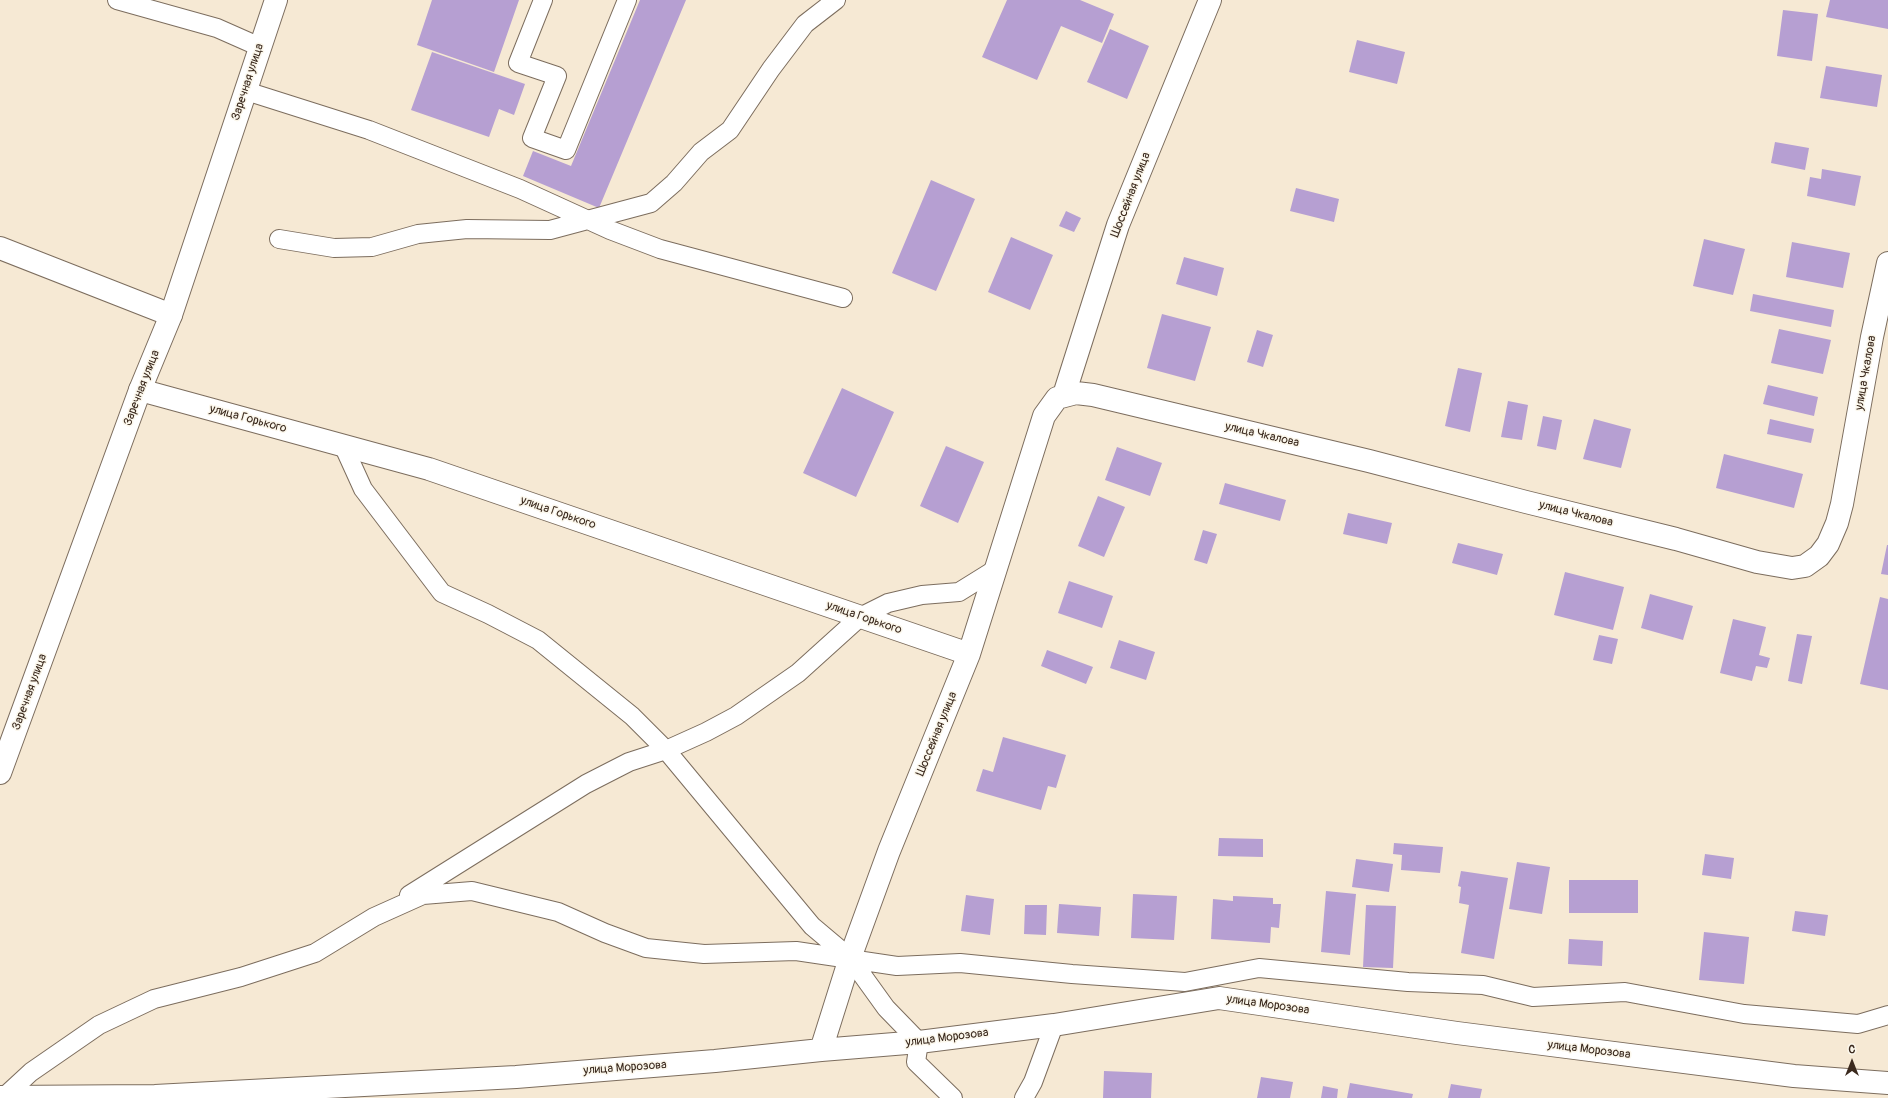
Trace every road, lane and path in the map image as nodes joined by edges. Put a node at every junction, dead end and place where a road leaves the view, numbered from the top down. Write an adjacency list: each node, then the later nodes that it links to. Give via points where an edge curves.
1 (117, 0): 7 (lane, via 217,28)
2 (276, 0): 7 (street, Заречная улица)
3 (543, 0): 4 (lane, via 518,63 557,76 532,138 566,150)
4 (627, 0)
5 (836, 0): 9 (lane, via 805,24 730,130 701,152 674,183 651,203)
6 (1210, 0): 16 (street, Шоссейная улица, via 1118,224)
7 (260, 47): 8 (street, Заречная улица)
8 (246, 91): 9 (lane, via 369,130 520,189); 14 (street, Заречная улица)
9 (587, 220): 10 (lane, via 550,230 467,230 418,234 372,247 334,248); 13 (lane, via 660,249)
10 (278, 239)
11 (0, 248): 14 (street)
12 (1888, 263): 16 (street, улица Чкалова, via 1837,523 1828,544 1819,556 1805,566 1792,568 1757,562 1369,461 1093,395)
13 (843, 298)
14 (171, 315): 15 (street, Заречная улица)
15 (140, 390): 17 (street, улица Горького); 22 (street, Заречная улица)
16 (1064, 395): 18 (street, Шоссейная улица, via 1057,398 1044,416)
17 (343, 446): 19 (street, улица Горького, via 430,469); 21 (lane, via 363,489 442,593 538,640 632,716)
18 (996, 569): 19 (lane, via 959,592 922,595 888,603); 20 (street, Шоссейная улица)
19 (860, 617): 20 (street, улица Горького); 21 (lane, via 798,673 770,693 736,716)
20 (969, 654): 24 (street, Шоссейная улица, via 888,851)
21 (666, 750): 23 (lane, via 629,762 586,784); 24 (lane, via 812,926)
22 (0, 773)
23 (374, 917): 24 (lane, via 423,895 472,891 558,912 605,934 646,948 704,954 796,951); 30 (lane, via 315,953 241,977 154,999 99,1025 31,1072)
24 (850, 958): 25 (lane, via 896,966 960,963 1185,982 1260,968 1408,982 1483,986 1533,997 1625,992 1744,1014 1858,1024); 27 (lane, via 886,1008); 28 (street, Шоссейная улица)
25 (1888, 1015)
26 (1054, 1025): 27 (street, улица Морозова); 29 (street, улица Морозова, via 1219,998 1457,1033 1787,1075); 32 (lane, via 1033,1082)
27 (919, 1042): 28 (street, улица Морозова); 31 (lane, via 916,1062)
28 (820, 1050): 30 (street, улица Морозова, via 508,1077 155,1096)
29 (1888, 1083)
30 (2, 1097)
31 (954, 1098)
32 (1024, 1098)

